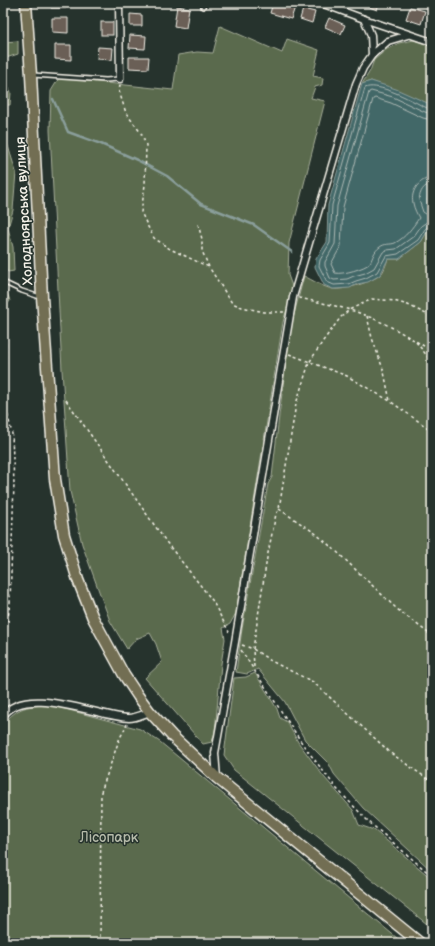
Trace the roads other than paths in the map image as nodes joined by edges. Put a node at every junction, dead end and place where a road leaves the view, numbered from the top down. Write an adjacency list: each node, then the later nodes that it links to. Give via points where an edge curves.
1 (26, 3): 8 (main road, Холодноярська вулиця)
2 (119, 3): 9 (street)
3 (321, 3): 4 (street)
4 (364, 20): 5 (street); 7 (street, via 371,34)
5 (408, 34): 6 (street); 7 (street, via 388,41)
6 (432, 42)
7 (372, 55): 14 (street, via 356,84 293,297 215,753)
8 (31, 75): 9 (lane); 11 (main road, Холодноярська вулиця)
9 (120, 79)
10 (5, 283): 11 (lane)
11 (42, 297): 12 (main road, Холодноярська вулиця, via 55,479 64,535 93,618 124,675)
12 (150, 712): 13 (street, via 130,718 31,701 18,704); 14 (main road, Холодноярська вулиця)
13 (4, 714)
14 (217, 778): 15 (main road, Холодноярська вулиця)
15 (420, 943)

